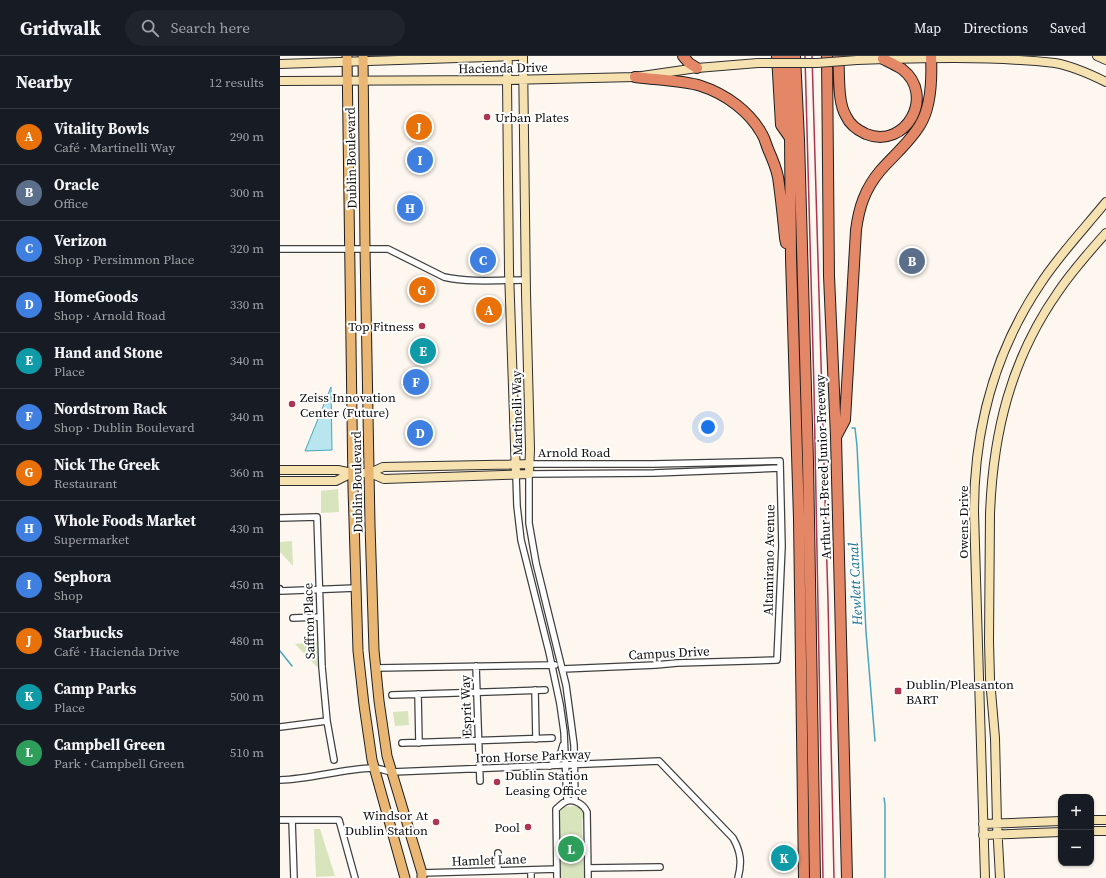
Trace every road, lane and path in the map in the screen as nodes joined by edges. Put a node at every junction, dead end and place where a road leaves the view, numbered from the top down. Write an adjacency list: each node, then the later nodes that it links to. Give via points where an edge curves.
1 (517, 56): 11 (street, Hacienda Drive)
2 (523, 56): 20 (street, Martinelli Way)
3 (683, 56): 17 (highway)
4 (777, 56): 25 (highway, via 781,125)
5 (787, 56): 25 (highway, Arthur H. Breed Junior Freeway)
6 (795, 56): 107 (highway, via 808,461)
7 (827, 56): 34 (highway, Arthur H. Breed Junior Freeway, via 829,276)
8 (838, 56): 14 (highway, via 840,95 845,116 859,131 878,136 902,129 910,121 917,102 913,83 908,75)
9 (931, 56): 14 (street, Hacienda Drive); 24 (street, Hacienda Drive, via 1037,60 1076,69); 34 (highway, via 931,89 921,124 870,185 858,215 845,420)
10 (1097, 56): 15 (street)
11 (508, 57): 13 (street, Hacienda Drive); 19 (street, Martinelli Way)
12 (347, 59): 13 (street, Hacienda Drive); 16 (street, Hacienda Drive); 22 (main road, Dublin Boulevard)
13 (363, 59): 23 (main road, Dublin Boulevard)
14 (883, 59): 17 (street, Hacienda Drive, bridge, via 758,63)
15 (1106, 60)
16 (280, 64)
17 (697, 68): 18 (street, Hacienda Drive)
18 (635, 77): 20 (street, Hacienda Drive); 31 (highway, via 685,83 708,89 743,110 762,135 774,163 778,176 785,238)
19 (507, 80): 20 (street, Hacienda Drive); 23 (street, Hacienda Drive); 32 (street, Martinelli Way)
20 (523, 80): 33 (street, Martinelli Way)
21 (280, 81): 22 (street, Hacienda Drive)
22 (347, 82): 23 (street, Hacienda Drive); 30 (main road, Dublin Boulevard)
23 (363, 82): 28 (main road, Dublin Boulevard)
24 (1106, 82)
25 (790, 138): 31 (highway, Arthur H. Breed Junior Freeway)
26 (1106, 202): 86 (street, Owens Drive, via 1045,277 1018,321 993,380 979,436 974,512)
27 (1106, 232): 85 (street, Owens Drive, via 1061,287 1034,331 1010,388 999,431 991,494 989,641)
28 (365, 248): 30 (street); 32 (street, via 388,249 444,277 470,281); 41 (main road, Dublin Boulevard)
29 (280, 249): 30 (street)
30 (349, 249): 40 (main road, Dublin Boulevard)
31 (791, 258): 106 (highway, Arthur H. Breed Junior Freeway, via 799,519)
32 (509, 280): 33 (street); 36 (street, Martinelli Way)
33 (526, 280): 37 (street, Martinelli Way)
34 (836, 437): 108 (highway, Arthur H. Breed Junior Freeway)
35 (780, 461): 37 (street, Arnold Road); 38 (street, Altamirano Avenue)
36 (516, 463): 37 (street, Arnold Road); 41 (street, Arnold Road, via 383,467); 43 (street, Martinelli Way)
37 (529, 464): 42 (street, Martinelli Way)
38 (780, 468): 42 (street, Arnold Road); 51 (street, Altamirano Avenue, via 782,546)
39 (280, 470): 40 (street, Arnold Road, via 338,470)
40 (352, 473): 41 (street, Arnold Road); 44 (street, Arnold Road, via 336,481); 46 (main road, Dublin Boulevard)
41 (370, 473): 43 (street, Arnold Road, via 384,479); 55 (main road, Dublin Boulevard)
42 (529, 474): 43 (street, Arnold Road); 54 (street, Martinelli Way, via 529,523)
43 (516, 475): 52 (street, Martinelli Way, via 520,540)
44 (280, 481)
45 (280, 518): 47 (street, Saffron Place, via 317,517)
46 (356, 588): 47 (street); 73 (main road, Dublin Boulevard, via 358,651)
47 (319, 589): 48 (street); 49 (street, Saffron Place)
48 (280, 590)
49 (320, 617): 50 (street); 62 (street, Saffron Place)
50 (294, 618)
51 (778, 660): 54 (street, Campus Drive)
52 (552, 665): 53 (street, Campus Drive); 54 (street, Campus Drive); 61 (street, Martinelli Way)
53 (476, 666): 55 (street, Campus Drive); 58 (street, Esprit Way)
54 (561, 667): 70 (street, Martinelli Way, via 571,722)
55 (376, 668): 75 (main road, Dublin Boulevard, via 387,756)
56 (535, 690): 57 (street); 58 (street); 65 (street)
57 (545, 690)
58 (477, 692): 59 (street); 66 (street, Esprit Way)
59 (418, 694): 60 (street); 68 (street)
60 (392, 695)
61 (561, 716): 71 (street, Martinelli Way, via 563,745 559,759); 72 (street, Martinelli Way)
62 (327, 721): 63 (street); 69 (street, Saffron Place)
63 (280, 727)
64 (552, 738): 65 (street)
65 (536, 739): 66 (street)
66 (478, 741): 68 (street); 74 (street, Esprit Way)
67 (402, 743): 68 (street)
68 (419, 743)
69 (334, 760)
70 (574, 765): 72 (street, Iron Horse Parkway); 79 (street, Martinelli Way); 105 (street, Iron Horse Parkway, via 660,762 738,845 741,859)
71 (550, 766): 72 (street, Iron Horse Parkway); 74 (street, Iron Horse Parkway)
72 (566, 766): 78 (street, Martinelli Way)
73 (375, 768): 75 (street, Iron Horse Parkway); 76 (street, Iron Horse Parkway); 101 (main road, Dublin Boulevard)
74 (479, 768): 75 (street, Iron Horse Parkway); 77 (street, Esprit Way)
75 (392, 772): 98 (main road, Dublin Boulevard)
76 (280, 780)
77 (480, 781)
78 (567, 801): 79 (street); 95 (street, via 555,813)
79 (575, 801): 94 (street, via 587,812)
80 (280, 820): 81 (street)
81 (292, 820): 99 (street); 100 (street, via 339,820)
82 (1094, 820): 83 (street)
83 (1106, 820)
84 (1058, 821): 85 (street)
85 (997, 823): 86 (street); 90 (street, Owens Drive)
86 (983, 824): 91 (street, Owens Drive)
87 (1094, 831): 88 (street)
88 (1106, 831)
89 (1058, 832): 90 (street)
90 (998, 834): 91 (street); 110 (street, Owens Drive)
91 (983, 835): 109 (street, Owens Drive)
92 (498, 853): 97 (street)
93 (660, 867): 94 (street)
94 (588, 868): 104 (street)
95 (557, 869): 96 (street, Hamlet Lane); 103 (street)
96 (531, 870): 97 (street, Hamlet Lane); 102 (street)
97 (498, 871): 98 (street, Hamlet Lane)
98 (422, 876)
99 (294, 878)
100 (355, 878)
101 (404, 878)
102 (531, 878)
103 (557, 878)
104 (588, 878)
105 (738, 878)
106 (804, 878)
107 (815, 878)
108 (847, 878)
109 (985, 878)
110 (1000, 878)

